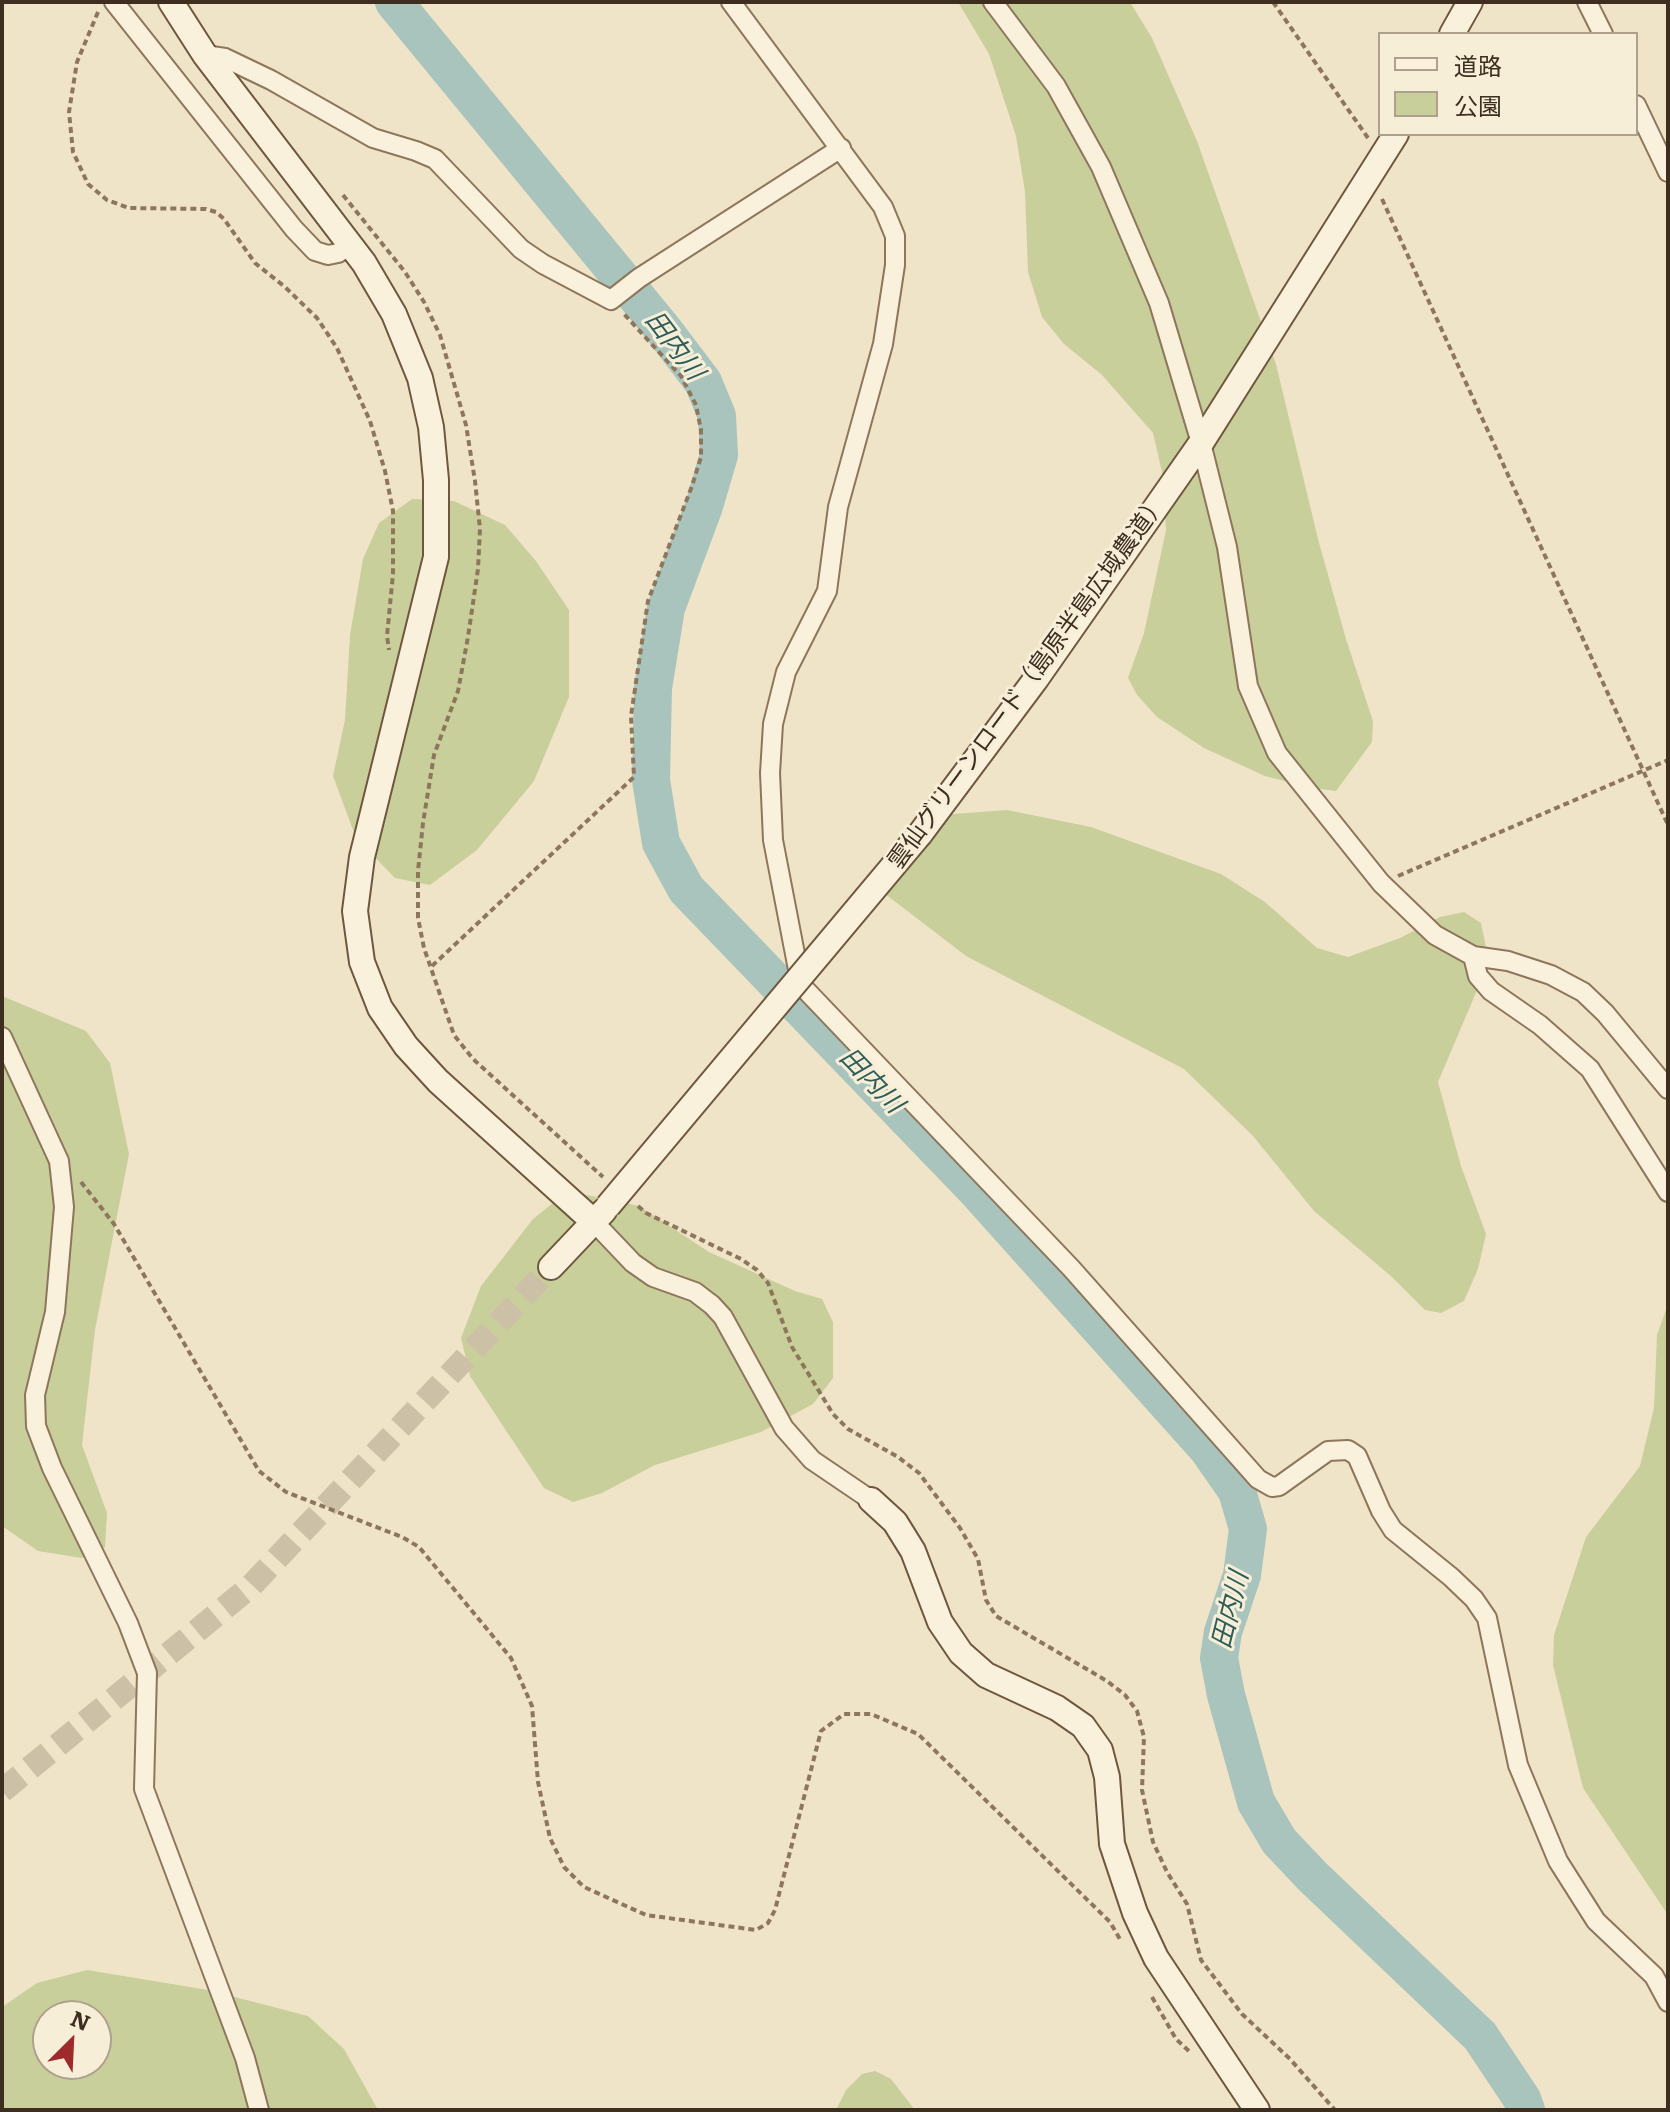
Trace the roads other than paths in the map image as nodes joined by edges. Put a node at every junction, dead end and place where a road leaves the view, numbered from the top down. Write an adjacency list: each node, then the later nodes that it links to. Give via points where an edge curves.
1 (114, 2): 14 (street, via 315,251 328,255)
2 (171, 2): 9 (street)
3 (731, 2): 12 (street)
4 (993, 2): 15 (street, via 1056,86 1101,167 1159,303)
5 (1470, 2): 7 (street)
6 (1587, 2): 8 (street)
7 (1453, 32)
8 (1602, 32)
9 (205, 55): 12 (street, via 225,58 271,80 373,138 435,159 521,249 613,299); 14 (street)
10 (1638, 109): 13 (street)
11 (1395, 136): 15 (street, 雲仙グリーンロード（島原半島広域農道）)
12 (841, 148): 23 (street, via 883,207 895,236 895,265 883,344 838,507 827,591 786,672 773,724 773,840 801,985 1071,1268 1258,1479 1279,1486 1328,1451 1348,1450 1357,1456 1393,1530 1451,1577 1487,1618 1518,1765 1558,1861 1596,1921 1654,1976)
13 (1668, 172)
14 (350, 245): 20 (street, via 394,314 420,378 436,480 436,557 362,857 355,911 362,962 380,1008 438,1081)
15 (1201, 443): 16 (street, via 1227,547 1248,686 1277,753 1381,883 1435,935); 20 (street, 雲仙グリーンロード（島原半島広域農道）, bridge, via 920,834)
16 (1473, 956): 18 (street, via 1551,975 1583,992); 19 (street, via 1478,976 1491,991 1590,1069)
17 (2, 1037): 24 (street, via 59,1161 64,1207 55,1312 35,1395 36,1426 147,1673 144,1789 245,2058)
18 (1668, 1089)
19 (1668, 1192)
20 (604, 1203): 21 (street, 雲仙グリーンロード（島原半島広域農道）); 22 (street, via 633,1263 712,1305 784,1428 812,1460)
21 (551, 1267)
22 (871, 1500): 25 (street, via 895,1522 913,1551 940,1622 961,1653 986,1675 1083,1726 1100,1750 1112,1844 1135,1913 1156,1958)
23 (1668, 2002)
24 (259, 2110)
25 (1257, 2110)

